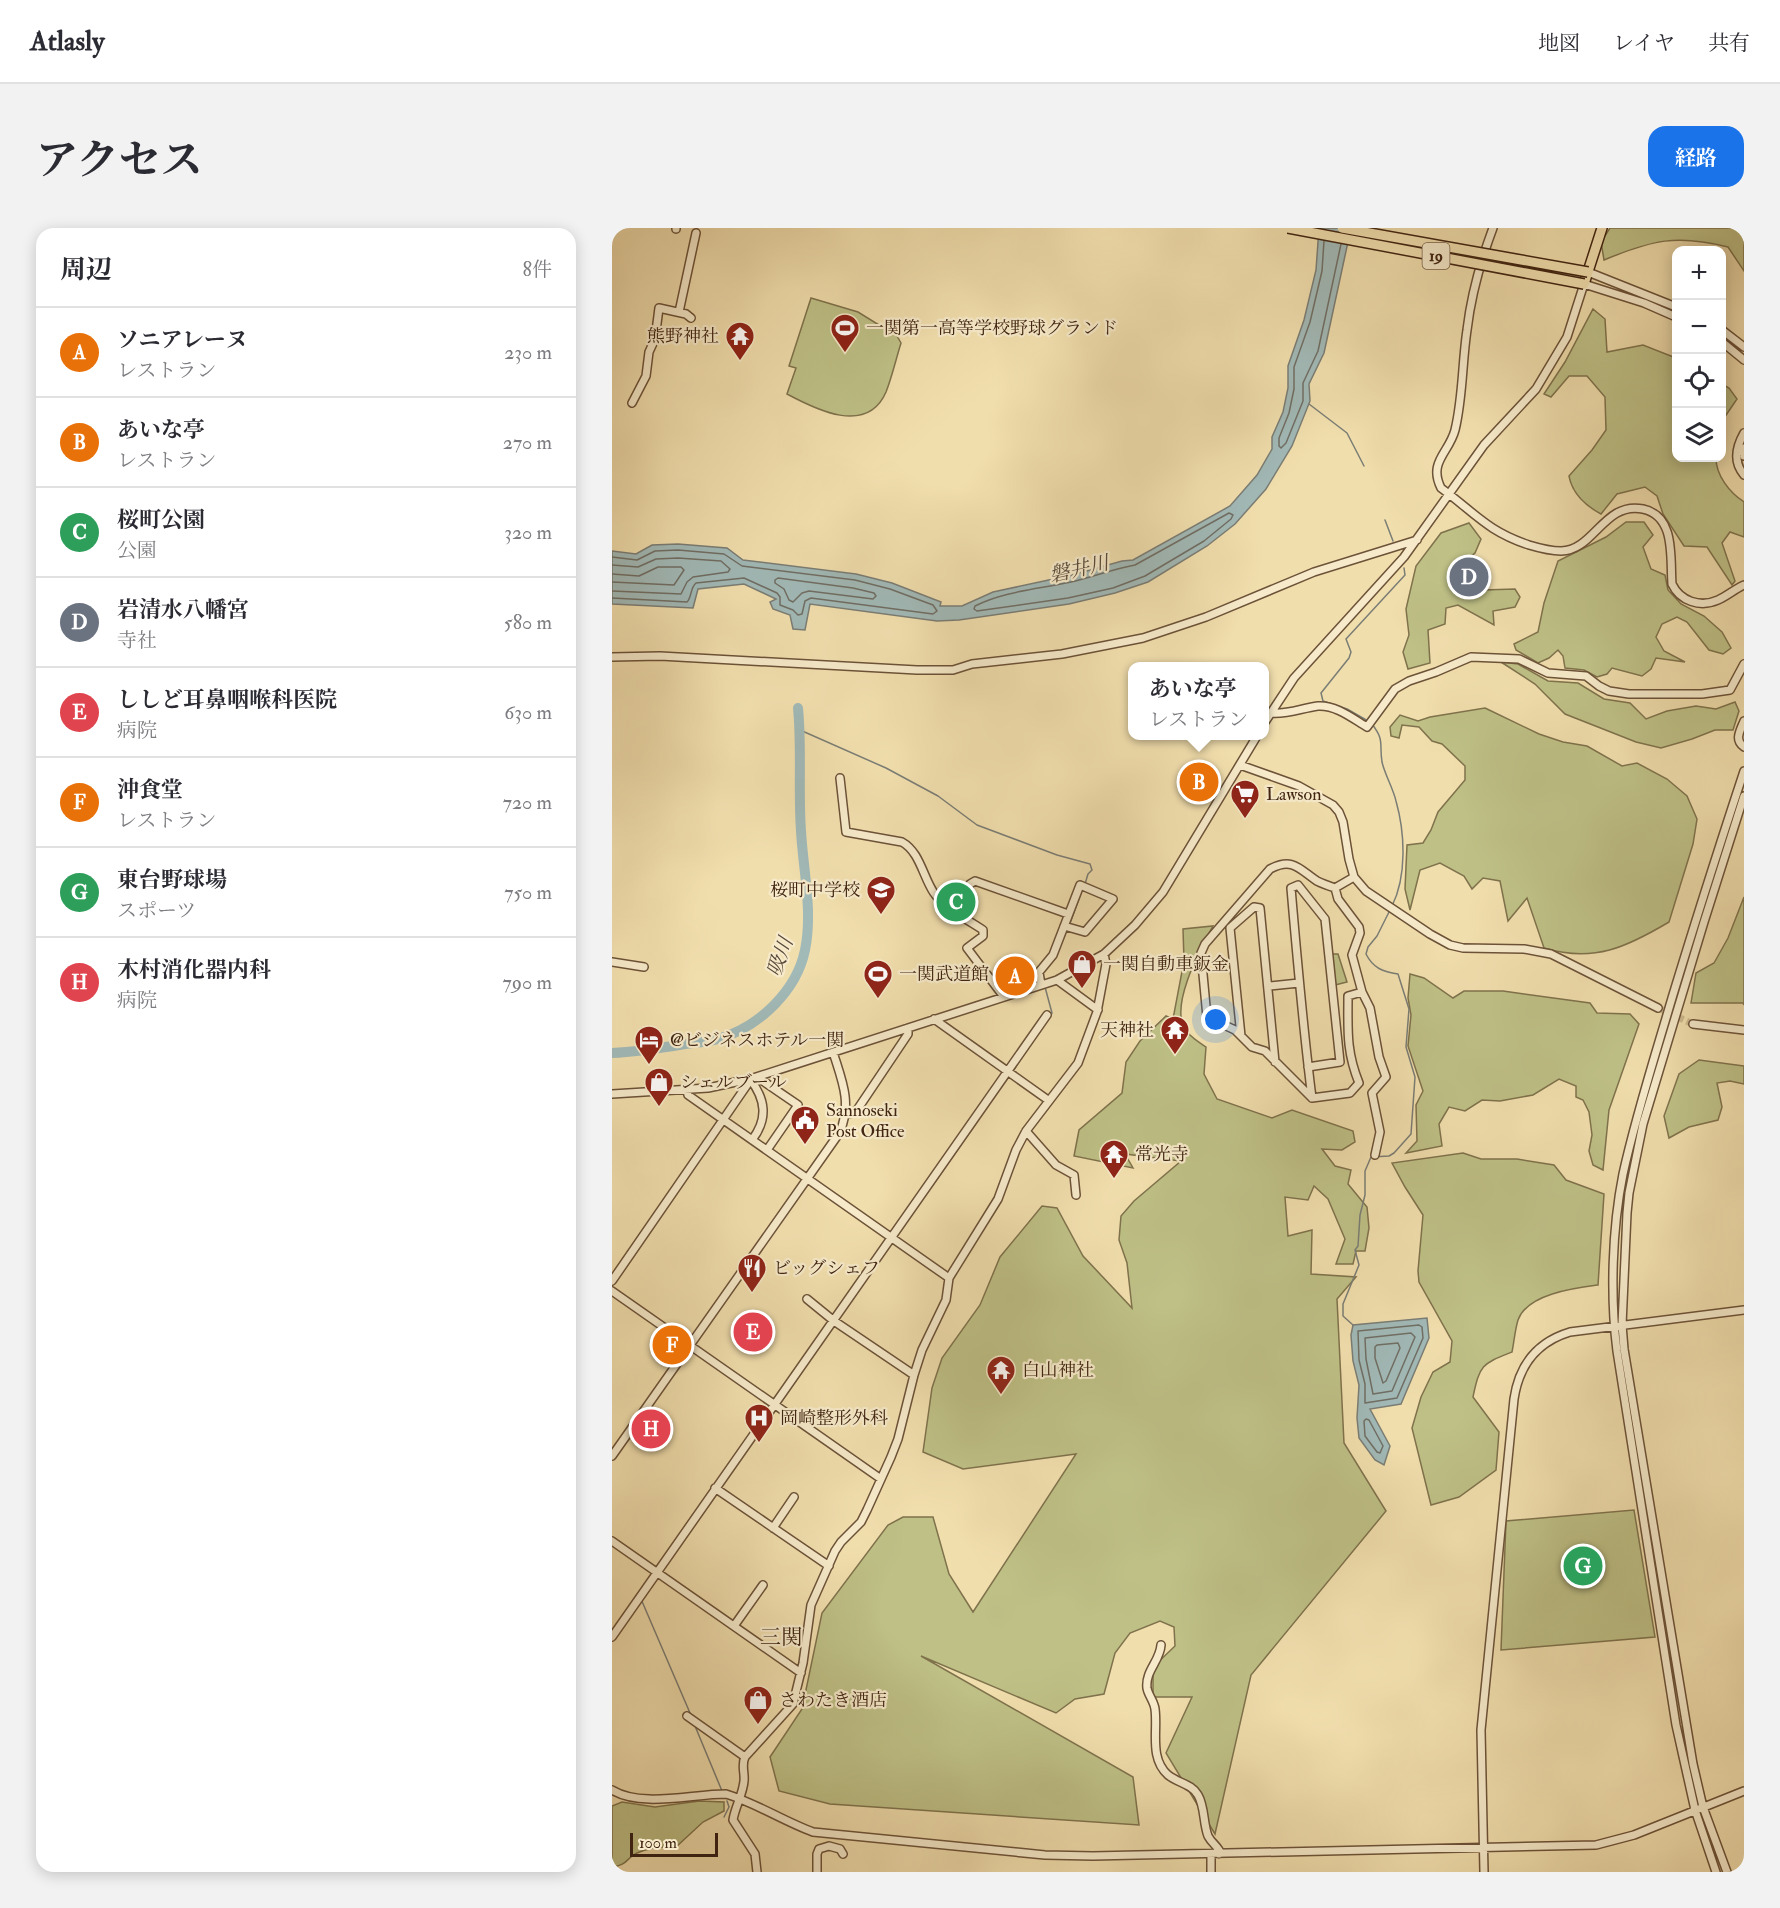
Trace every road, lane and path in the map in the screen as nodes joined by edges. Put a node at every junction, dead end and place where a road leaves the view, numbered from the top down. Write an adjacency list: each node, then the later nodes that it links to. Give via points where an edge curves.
1 (1288, 228): 7 (main road, 19, bridge)
2 (1342, 228): 6 (main road, 19, bridge)
3 (1493, 228): 21 (street, via 1470,308 1458,418 1453,438 1436,470 1441,488)
4 (1602, 228): 6 (main road)
5 (696, 233): 9 (street)
6 (1588, 272): 7 (main road); 8 (street)
7 (1584, 284): 10 (street); 21 (street, via 1567,337 1548,371 1484,445)
8 (1672, 305)
9 (679, 312): 11 (street); 16 (street, via 659,308 646,376)
10 (1672, 315)
11 (691, 318)
12 (1726, 333): 14 (street)
13 (1726, 345): 15 (street)
14 (1744, 346)
15 (1744, 360)
16 (632, 403)
17 (1744, 434): 20 (street, via 1736,454)
18 (1744, 448): 19 (street)
19 (1744, 456)
20 (1744, 475)
21 (1449, 494): 22 (street); 23 (street, via 1489,528 1512,539 1562,551 1585,540 1617,512 1646,510 1666,526 1672,584 1683,598 1707,603)
22 (1417, 540): 24 (street, via 1314,572 1206,617 1143,638 953,670); 26 (street, via 1294,678)
23 (1744, 585)
24 (612, 657)
25 (1744, 664): 26 (street, via 1730,690 1724,692 1629,694 1610,691 1586,676 1548,673 1519,659 1471,657 1395,689 1366,727 1319,706 1279,714)
26 (1270, 712)
27 (1744, 721): 29 (street, via 1737,738)
28 (1254, 740): 30 (street)
29 (1744, 747)
30 (1240, 765): 34 (street, via 1299,786 1333,805 1344,822); 39 (street, via 1163,892)
31 (1744, 771): 80 (street, via 1663,1029 1623,1175 1617,1215)
32 (840, 778): 36 (street, via 846,832 902,842 910,847 934,892)
33 (1744, 796): 80 (street, via 1644,1124 1629,1193)
34 (1354, 877): 35 (street); 48 (street, via 1366,891 1450,945 1551,954)
35 (1335, 888): 46 (street, via 1338,899 1359,927 1352,955); 55 (street, via 1292,865 1270,869 1202,949 1207,1017)
36 (959, 914): 37 (street, via 970,884 975,881); 47 (street, via 983,930 983,936 967,948)
37 (1068, 914): 38 (street); 38 (street, via 1080,885 1113,898 1085,932)
38 (1064, 926): 44 (street, via 1053,955 1040,972)
39 (1104, 954): 42 (street); 49 (street, via 1106,964)
40 (612, 962): 41 (street)
41 (644, 967)
42 (1057, 980): 44 (street); 49 (street)
43 (1299, 983): 45 (street); 58 (street); 58 (street, via 1291,888 1298,885 1325,919 1340,1062)
44 (1041, 985): 47 (street)
45 (1269, 986): 55 (street, via 1260,908 1254,907 1230,928); 57 (street)
46 (1362, 992): 63 (street, via 1348,996 1347,1046 1359,1083 1350,1093); 70 (street, via 1370,1008 1386,1077 1372,1093 1380,1132)
47 (1004, 997): 51 (street)
48 (1658, 1008)
49 (1098, 1010): 64 (street, via 1078,1063)
50 (1047, 1015): 59 (street)
51 (934, 1019): 53 (street); 59 (street)
52 (1693, 1024): 54 (street)
53 (908, 1028): 56 (street); 65 (street, via 908,1034 856,1110)
54 (1744, 1030)
55 (1240, 1036): 57 (street, via 1251,1047 1265,1051)
56 (833, 1052): 60 (street); 65 (street, via 846,1097)
57 (1275, 1063): 63 (street)
58 (1308, 1067): 63 (street)
59 (1008, 1071): 64 (street); 73 (street)
60 (754, 1078): 61 (street); 66 (street); 68 (street, via 764,1106 763,1120); 69 (street, via 798,1105)
61 (687, 1090): 62 (street); 66 (street, via 688,1095)
62 (613, 1096)
63 (1312, 1098)
64 (1048, 1100): 67 (street)
65 (846, 1114): 71 (street, via 840,1132)
66 (723, 1120): 68 (street); 75 (street)
67 (1026, 1131): 72 (street, via 1056,1165 1074,1175); 74 (street, via 998,1199)
68 (752, 1140): 69 (street)
69 (767, 1150): 71 (street)
70 (1375, 1155)
71 (807, 1179): 73 (street); 81 (street)
72 (1076, 1195)
73 (891, 1237): 74 (street); 79 (street)
74 (949, 1278): 82 (street, via 946,1300)
75 (612, 1281)
76 (612, 1291): 81 (street)
77 (807, 1299): 79 (street)
78 (1744, 1310): 80 (street)
79 (833, 1319): 82 (street); 83 (street)
80 (1618, 1326): 102 (street, via 1685,1724); 103 (street, via 1676,1725); 104 (street, via 1570,1332 1550,1340 1526,1362 1516,1383 1481,1730)
81 (690, 1346): 83 (street); 84 (street)
82 (914, 1375): 85 (street, via 898,1439)
83 (774, 1405): 85 (street); 86 (street)
84 (612, 1456)
85 (881, 1479): 90 (street, via 861,1522 841,1542)
86 (716, 1488): 88 (street); 91 (street)
87 (794, 1497): 88 (street)
88 (773, 1528): 90 (street)
89 (612, 1541): 91 (street)
90 (829, 1566): 96 (street, via 811,1605)
91 (657, 1572): 93 (street); 94 (street)
92 (763, 1585): 93 (street)
93 (734, 1626): 96 (street)
94 (612, 1637)
95 (1161, 1645): 106 (street, via 1161,1652 1148,1672 1147,1689 1155,1706 1155,1745 1169,1776 1194,1789 1200,1798 1209,1839 1219,1850)
96 (801, 1673): 98 (street, via 793,1704)
97 (687, 1716): 98 (street)
98 (745, 1757): 101 (street, via 744,1785)
99 (1744, 1791): 102 (street)
100 (614, 1794): 101 (street, via 643,1799 709,1794)
101 (738, 1798): 106 (street, via 813,1832 1045,1855); 107 (street, via 733,1820 755,1854)
102 (1703, 1807): 103 (street); 112 (street)
103 (1695, 1810): 104 (street, via 1634,1835 1596,1845); 111 (street)
104 (1483, 1847): 106 (street); 110 (street)
105 (843, 1854): 108 (street, via 829,1846 819,1849)
106 (1215, 1854): 109 (street)
107 (757, 1872)
108 (817, 1872)
109 (1211, 1872)
110 (1484, 1872)
111 (1716, 1872)
112 (1727, 1872)

